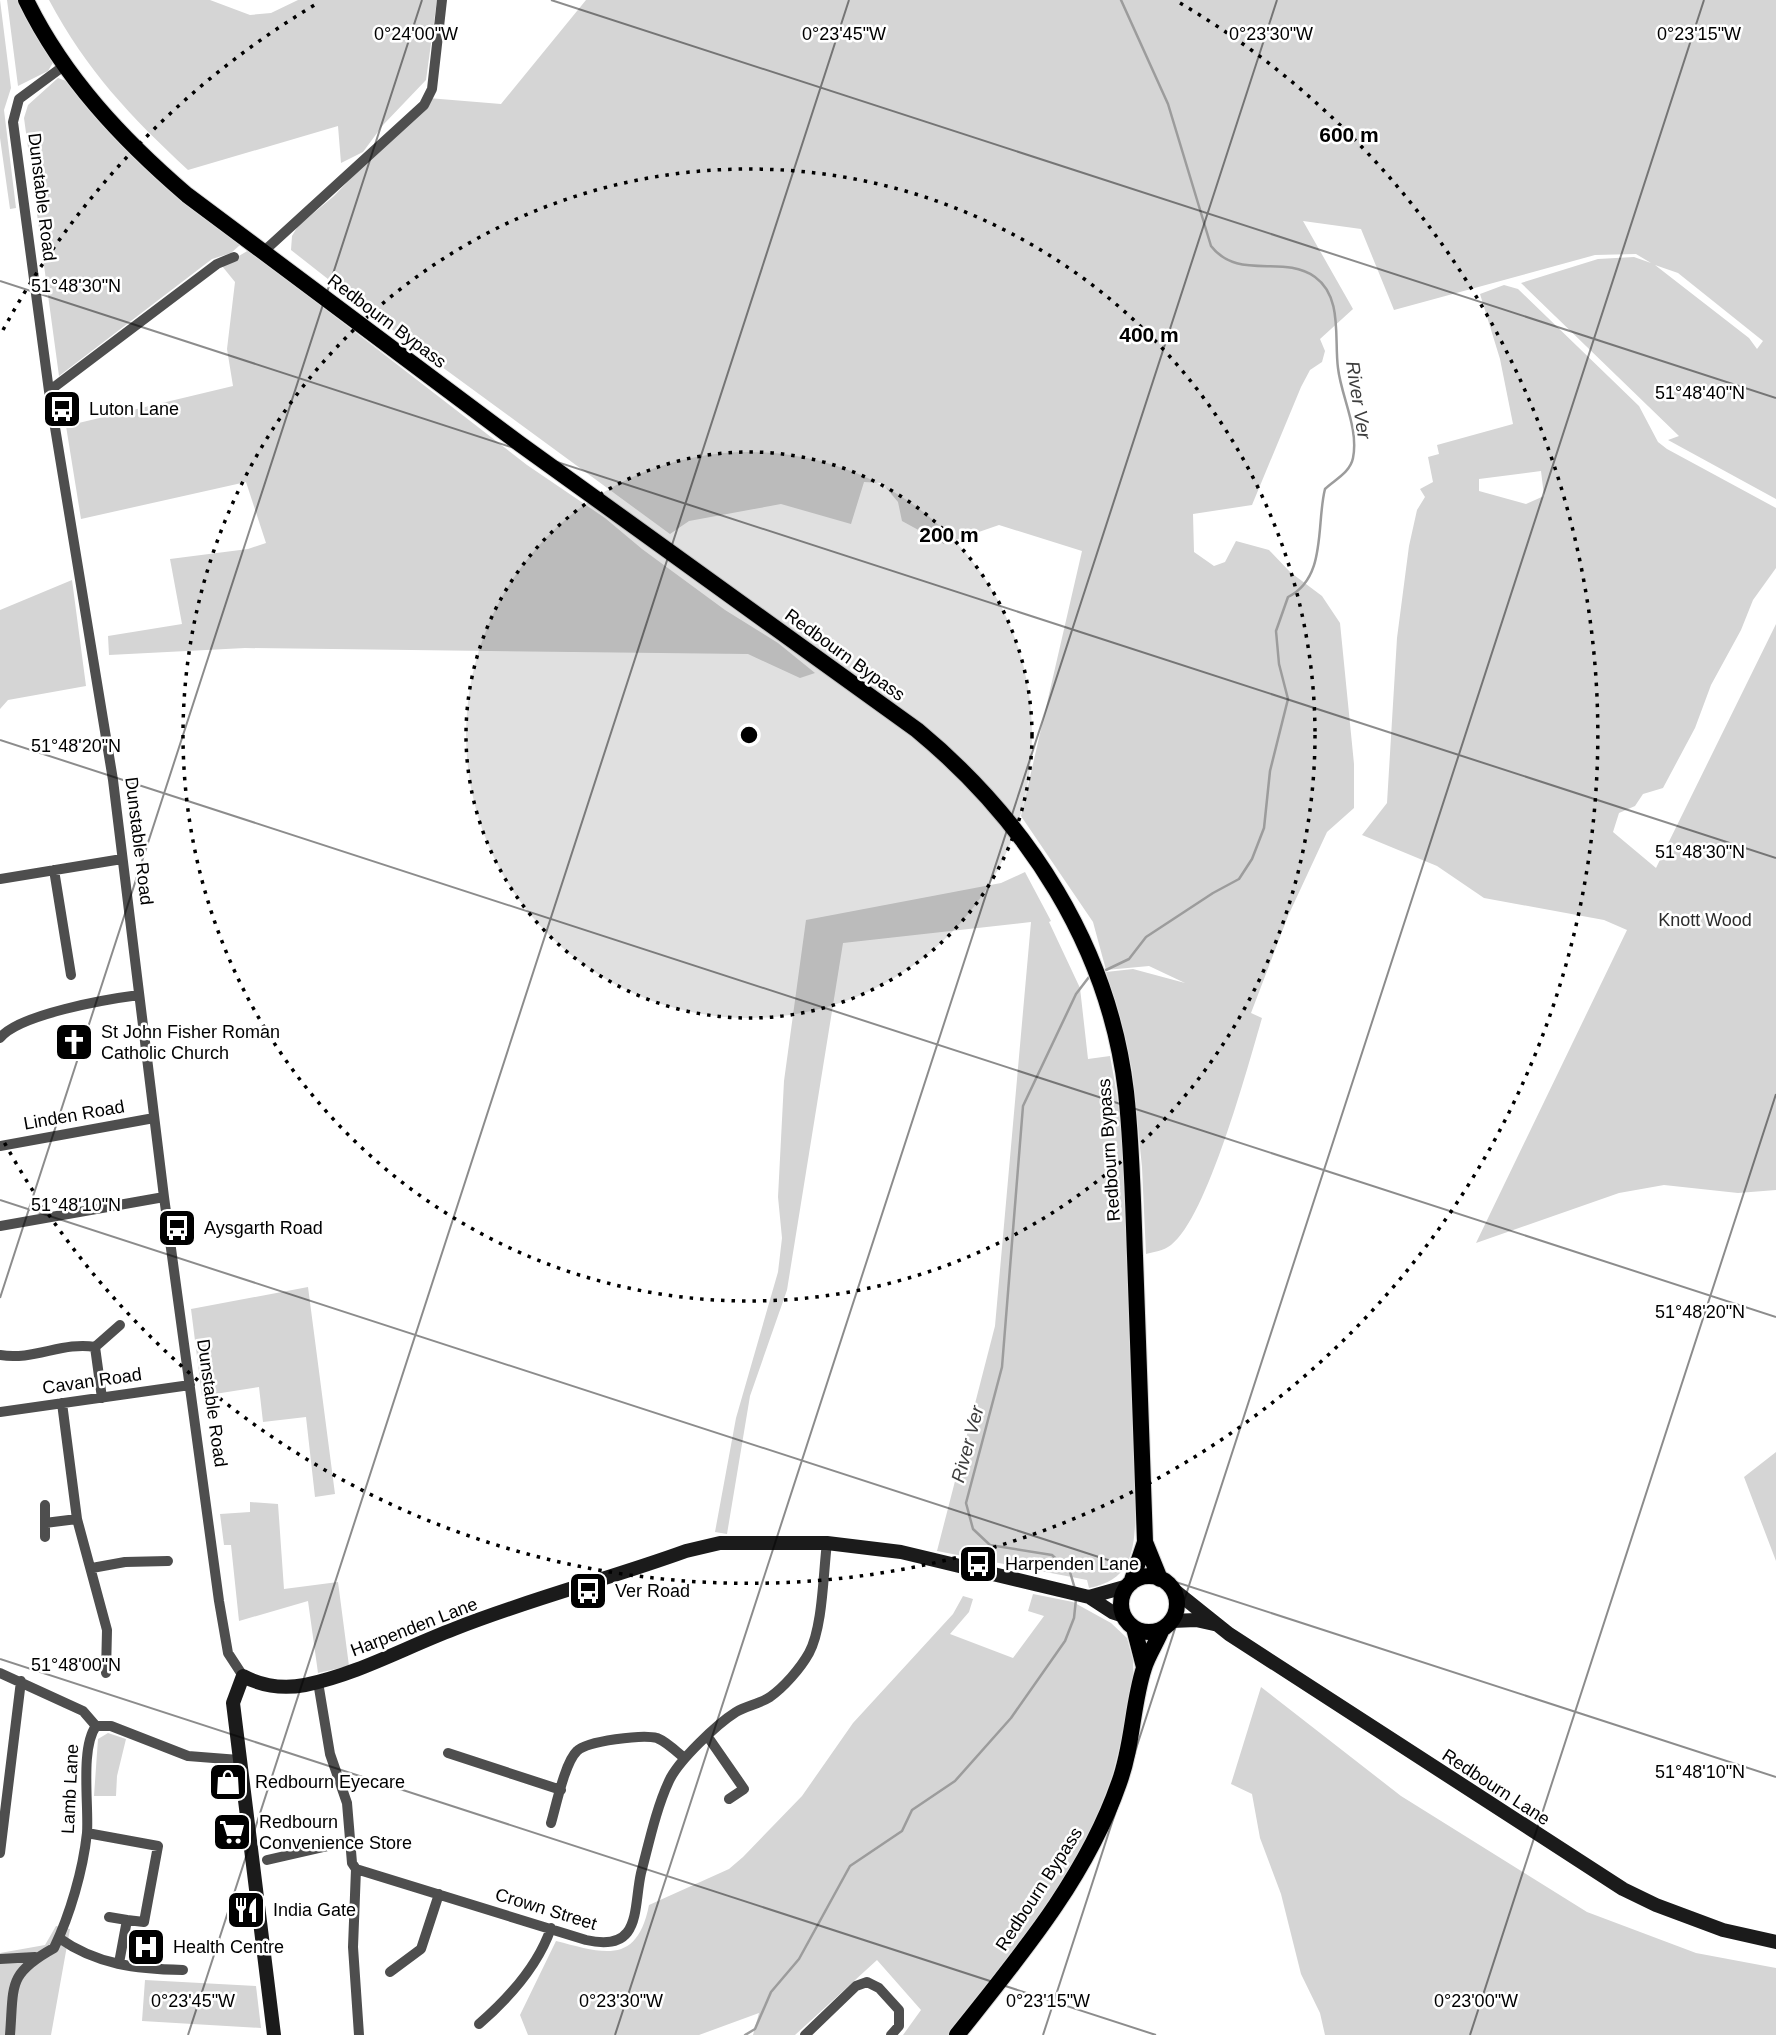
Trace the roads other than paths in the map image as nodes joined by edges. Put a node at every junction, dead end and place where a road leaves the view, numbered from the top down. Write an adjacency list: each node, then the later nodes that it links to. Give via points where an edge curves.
1 (26, 0): 3 (main road)
2 (442, 0): 4 (street, via 432,89 424,105)
3 (65, 65): 4 (main road, Redbourn Bypass, via 136,151); 6 (street, Dunstable Road, via 19,99 13,122)
4 (262, 253): 28 (main road, Redbourn Bypass, via 917,730 977,784 1040,863 1066,906 1102,988 1126,1092)
5 (234, 257): 6 (street, via 218,264)
6 (48, 391): 7 (street, Dunstable Road)
7 (122, 859): 8 (street); 11 (street, Dunstable Road)
8 (54, 870): 9 (street); 10 (street)
9 (0, 878)
10 (71, 975)
11 (139, 995): 12 (street, via 89,1003 17,1025); 13 (street, Dunstable Road)
12 (0, 1038)
13 (154, 1118): 14 (street, Linden Road); 15 (street, Dunstable Road)
14 (0, 1146)
15 (164, 1197): 16 (street); 20 (street, Dunstable Road)
16 (0, 1226)
17 (120, 1325): 18 (street)
18 (96, 1347): 19 (street, via 24,1358); 21 (street)
19 (0, 1355)
20 (190, 1385): 21 (street, Cavan Road); 42 (street, Dunstable Road, via 228,1653)
21 (102, 1398): 22 (street, Cavan Road)
22 (62, 1403): 23 (street, Cavan Road); 25 (street)
23 (0, 1412)
24 (45, 1505): 26 (street)
25 (77, 1519): 26 (street); 31 (street)
26 (45, 1523): 27 (street)
27 (45, 1537)
28 (1145, 1542): 32 (main road, Redbourn Bypass); 33 (main road, Redbourn Bypass)
29 (827, 1543): 35 (street, Harpenden Lane, via 901,1552); 44 (street, Harpenden Lane, via 720,1543 686,1551 454,1629 383,1661); 46 (street, via 810,1651 770,1697 735,1712)
30 (168, 1561): 31 (street)
31 (92, 1568): 41 (street, via 107,1630)
32 (1160, 1578): 33 (main road, via 1148,1576); 34 (main road)
33 (1130, 1585): 35 (street, Harpenden Lane); 36 (main road, via 1121,1603)
34 (1174, 1590): 37 (main road, via 1178,1605); 38 (street, Redbourn Lane)
35 (1084, 1595): 36 (street, Harpenden Lane)
36 (1129, 1622): 37 (main road, via 1148,1632); 39 (main road, Redbourn Bypass)
37 (1167, 1625): 38 (street, Redbourn Lane, via 1196,1620); 39 (main road, Redbourn Bypass)
38 (1215, 1625): 63 (street, Redbourn Lane, via 1623,1889 1723,1930)
39 (1144, 1667): 76 (main road, Redbourn Bypass, via 1129,1751 1095,1840 1047,1919)
40 (0, 1672): 43 (street)
41 (106, 1673)
42 (243, 1675): 44 (street, Harpenden Lane, via 282,1687); 49 (street, via 233,1703)
43 (21, 1681): 45 (street, via 83,1711); 55 (street)
44 (318, 1682): 54 (street, via 330,1754 345,1792)
45 (96, 1726): 49 (street, Lamb Lane, via 111,1726 188,1756); 53 (street, Lamb Lane, via 89,1748)
46 (708, 1737): 48 (street); 51 (street, via 744,1790)
47 (449, 1753): 50 (street)
48 (684, 1758): 50 (street, via 652,1737 594,1742 574,1754); 61 (street, Crown Street, via 666,1788 640,1875 636,1915 627,1932 599,1943)
49 (239, 1760): 56 (street)
50 (561, 1790): 52 (street)
51 (729, 1800)
52 (551, 1823)
53 (86, 1833): 60 (street, via 158,1846 145,1922); 62 (street, Lamb Lane)
54 (350, 1841): 56 (street); 57 (street)
55 (0, 1853)
56 (260, 1861): 72 (street)
57 (356, 1869): 58 (street, Crown Street); 73 (street, via 352,1947)
58 (439, 1894): 61 (street, Crown Street); 68 (street, via 421,1949)
59 (109, 1917): 60 (street)
60 (127, 1920): 66 (street)
61 (551, 1928): 70 (street, via 537,1958)
62 (59, 1938): 64 (street, via 54,1948); 66 (street, via 90,1958)
63 (1776, 1942)
64 (37, 1957): 65 (street); 69 (street)
65 (0, 1960): 69 (street)
66 (119, 1963): 67 (street)
67 (183, 1970)
68 (390, 1972)
69 (14, 1980): 71 (street)
70 (479, 2024)
71 (10, 2035)
72 (274, 2035)
73 (359, 2035)
74 (805, 2035): 75 (street, via 856,1986 867,1982 900,2010 899,2026)
75 (891, 2035)
76 (957, 2035)

